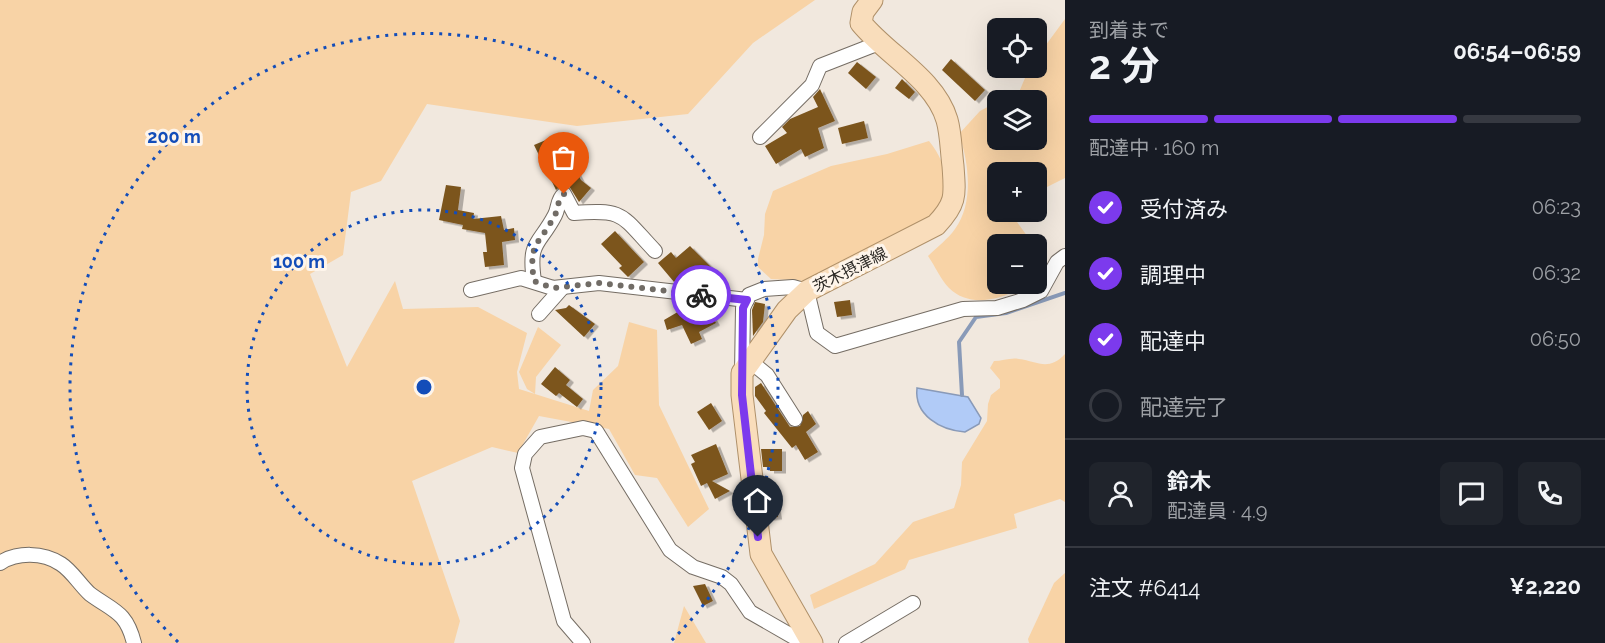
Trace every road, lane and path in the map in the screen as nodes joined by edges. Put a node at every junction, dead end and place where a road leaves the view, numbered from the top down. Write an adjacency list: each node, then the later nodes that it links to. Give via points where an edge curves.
1 (872, 0): 2 (main road, 茨木摂津線, via 861,23)
2 (879, 43): 3 (street, via 820,66 812,85); 9 (main road, 茨木摂津線, via 928,88 942,108 950,132 955,194 951,210 928,230)
3 (760, 137)
4 (655, 250): 6 (street, via 621,215 603,211 574,213 564,194 534,248)
5 (1065, 256): 9 (street, via 1057,262 1041,291 1023,300 997,308 963,309 835,346 817,333)
6 (534, 281): 7 (street); 8 (street, via 521,278)
7 (562, 288): 10 (street, via 599,283); 11 (street)
8 (471, 290)
9 (807, 291): 10 (street, via 793,287 764,289); 12 (main road, 茨木摂津線, via 787,310)
10 (747, 300): 12 (street, via 743,308)
11 (539, 314)
12 (746, 367): 13 (street, via 766,375); 19 (main road, via 742,395 761,554)
13 (795, 419)
14 (0, 563): 16 (street, via 10,556 24,554 60,563 90,593 114,607 125,619)
15 (913, 603): 20 (street)
16 (134, 643)
17 (583, 643): 18 (street, via 564,621 522,468 525,454 540,436 584,428 596,431 603,439 615,465 670,550 693,567 723,577 750,612)
18 (804, 643)
19 (812, 643)
20 (846, 643)

